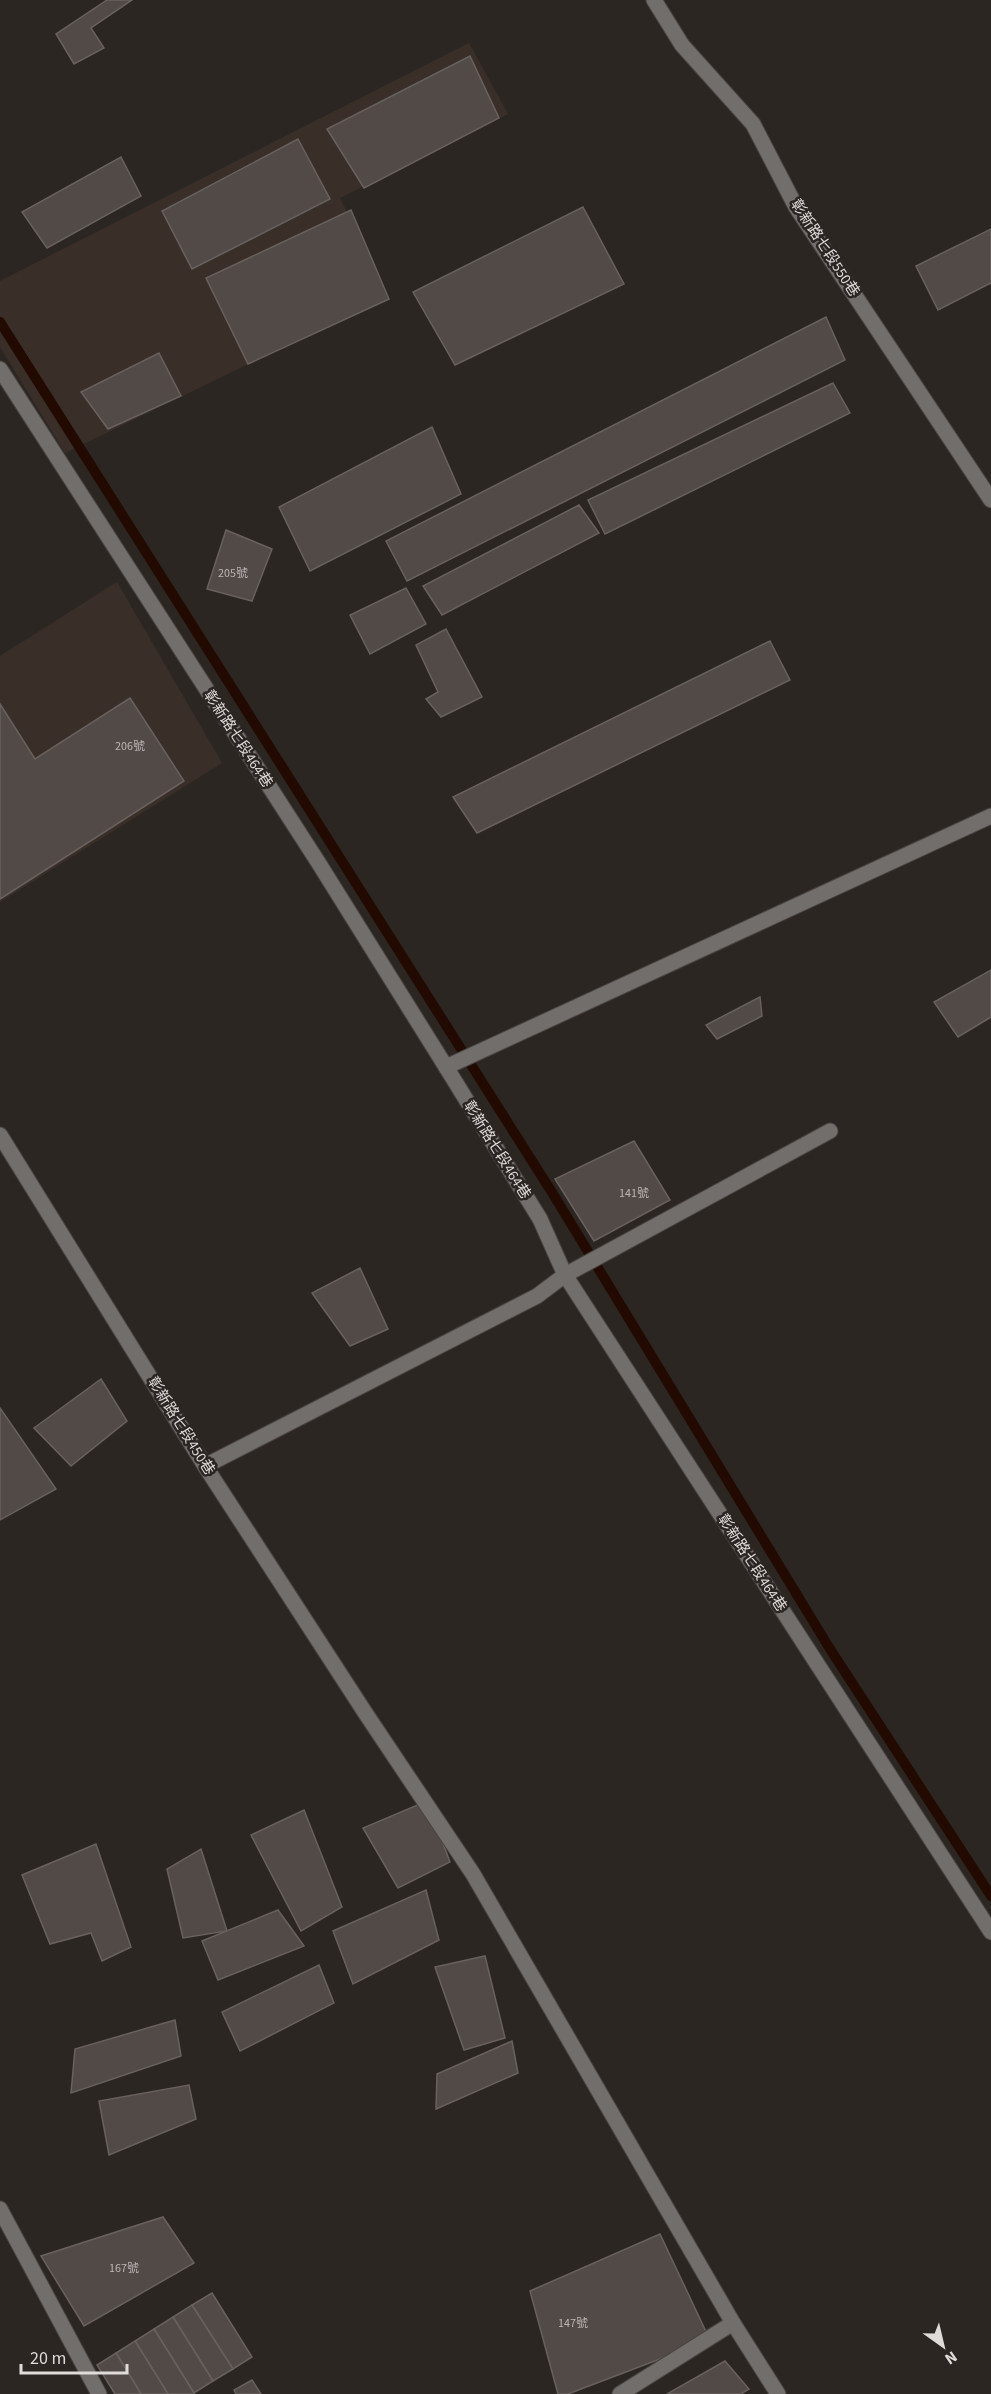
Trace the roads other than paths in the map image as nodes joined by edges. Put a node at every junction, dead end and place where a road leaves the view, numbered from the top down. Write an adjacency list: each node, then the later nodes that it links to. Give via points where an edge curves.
1 (654, 0): 3 (street, 彰新路七段550巷, via 682,45 753,124 796,207)
2 (0, 369): 5 (street, 彰新路七段464巷)
3 (991, 500)
4 (991, 816): 5 (street)
5 (446, 1067): 8 (street, 彰新路七段464巷, via 540,1219)
6 (830, 1131): 8 (street)
7 (0, 1135): 9 (street, 彰新路七段450巷)
8 (565, 1275): 9 (street, via 537,1296); 10 (street, 彰新路七段464巷)
9 (206, 1466): 12 (street, 彰新路七段450巷, via 473,1874)
10 (991, 1932)
11 (0, 2209): 13 (street)
12 (733, 2324): 14 (street); 15 (street, 彰新路七段450巷)
13 (99, 2394)
14 (620, 2394)
15 (778, 2394)

